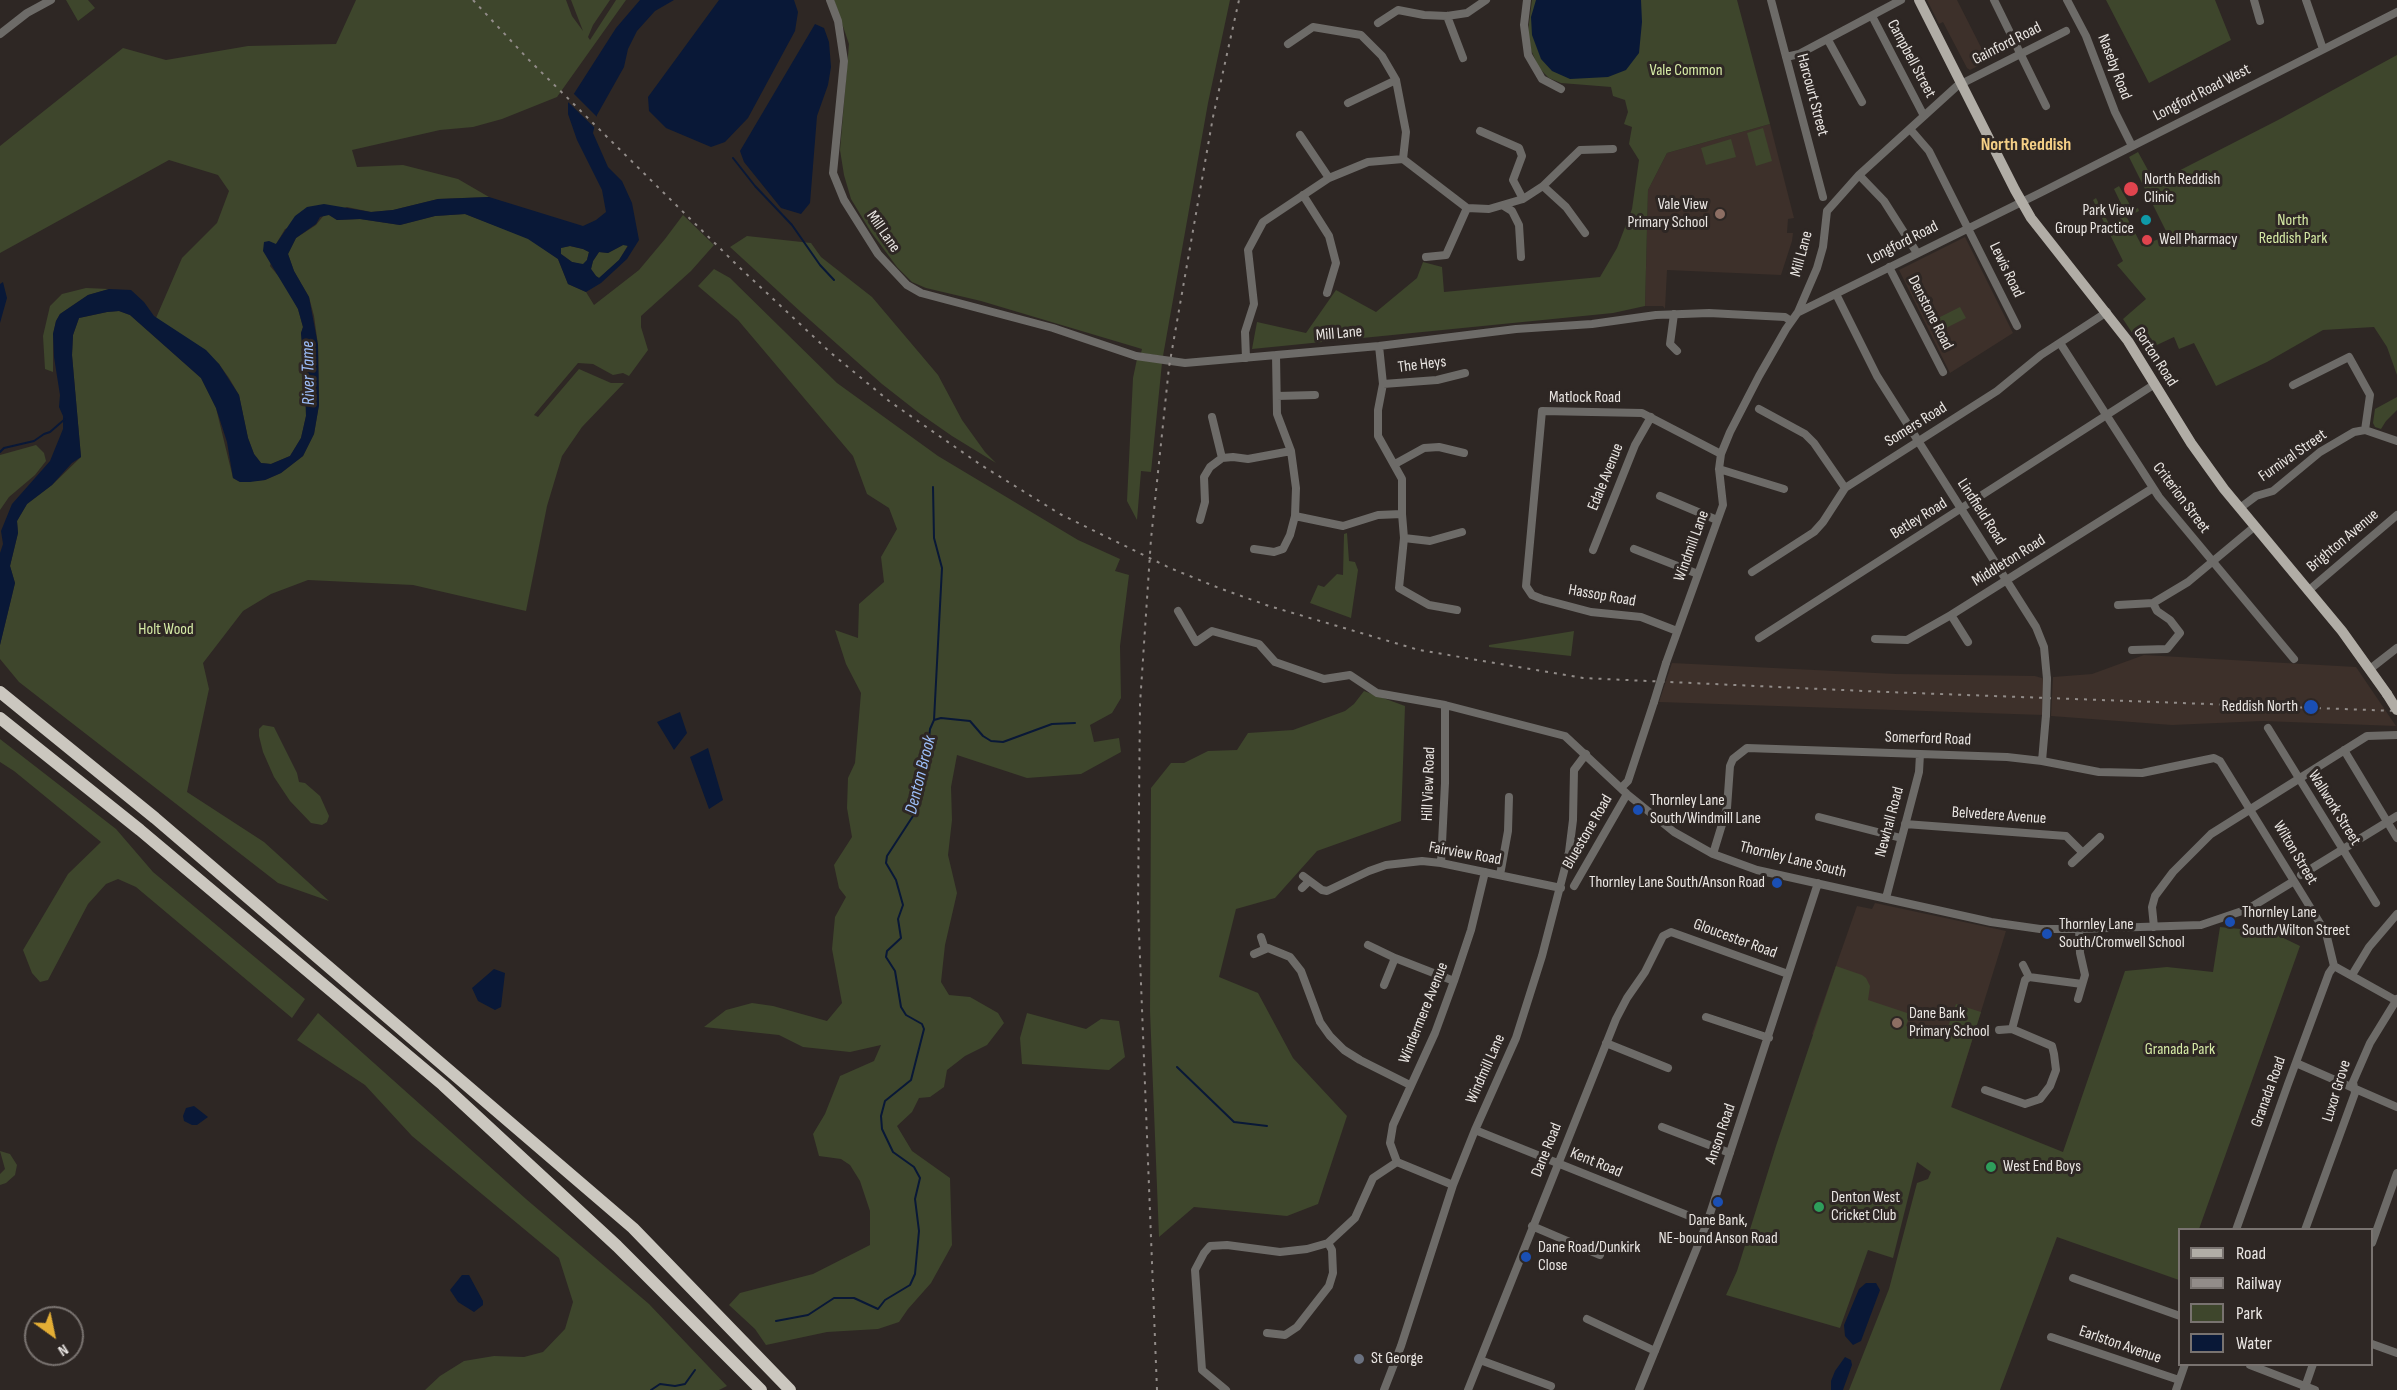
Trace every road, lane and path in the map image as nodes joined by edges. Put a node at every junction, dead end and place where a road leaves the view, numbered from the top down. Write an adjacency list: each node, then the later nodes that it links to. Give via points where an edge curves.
1 (51, 0): 20 (street)
2 (830, 0): 70 (street, Mill Lane, via 838,21 844,61 833,173 844,200 878,254 907,285 921,293 1053,328 1136,356 1185,363)
3 (1396, 0): 13 (street)
4 (1486, 0): 15 (street, via 1467,13)
5 (1527, 0): 29 (street, via 1524,25 1528,55 1542,79)
6 (1771, 0): 25 (street, Harcourt Street)
7 (1900, 0): 16 (street)
8 (1919, 0): 28 (main road, Gorton Road)
9 (1994, 0): 24 (street)
10 (2067, 0): 39 (street, Naseby Road, via 2089,42 2111,104)
11 (2254, 0): 17 (street)
12 (2306, 0): 23 (street)
13 (1398, 10): 15 (street); 18 (street)
14 (2397, 12): 23 (street, Longford Road West)
15 (1447, 16): 26 (street)
16 (1872, 16): 21 (street); 35 (street, Campbell Street)
17 (2260, 21)
18 (1378, 23)
19 (2066, 31): 24 (street, Gainford Road)
20 (0, 34)
21 (1828, 40): 25 (street); 31 (street)
22 (1288, 44): 27 (street, via 1313,27 1361,35 1382,56)
23 (2323, 49): 39 (street, Longford Road West)
24 (2021, 54): 28 (street, Gainford Road); 34 (street)
25 (1786, 57): 46 (street, Harcourt Street)
26 (1463, 58)
27 (1396, 80): 32 (street); 41 (street, via 1406,132)
28 (1962, 84): 30 (main road, Gorton Road); 33 (street, Mill Lane)
29 (1561, 89)
30 (1968, 96): 33 (street); 48 (main road, Gorton Road)
31 (1862, 102)
32 (1348, 103)
33 (1940, 104): 35 (street, Mill Lane)
34 (2046, 106)
35 (1924, 116): 36 (street, Mill Lane)
36 (1910, 129): 42 (street, Mill Lane); 51 (street, Lewis Road, via 1929,151)
37 (1480, 131): 47 (street, via 1519,148 1522,156 1513,180)
38 (1300, 135): 43 (street)
39 (2132, 146): 48 (street, Longford Road West)
40 (1613, 149): 44 (street, via 1580,150)
41 (1402, 159): 43 (street, via 1368,162); 50 (street)
42 (1859, 175): 53 (street, via 1884,201); 57 (street, Mill Lane, via 1827,211 1823,247)
43 (1329, 178): 45 (street)
44 (1543, 186): 47 (street); 52 (street, via 1566,207)
45 (1303, 195): 58 (street, via 1329,236 1336,262); 70 (street, via 1263,222 1248,250 1254,304 1245,332)
46 (1823, 197)
47 (1523, 199): 49 (street)
48 (2022, 201): 51 (street, Longford Road); 62 (main road, Gorton Road, via 2050,244)
49 (1504, 206): 50 (street); 55 (street, via 1512,211 1519,225)
50 (1467, 208): 54 (street, via 1446,255)
51 (1968, 227): 53 (street, Longford Road); 65 (street, Lewis Road)
52 (1585, 233)
53 (1917, 253): 56 (street, Longford Road)
54 (1426, 257)
55 (1521, 257)
56 (1889, 267): 59 (street, Longford Road); 71 (street, Denstone Road)
57 (1809, 288): 60 (street, via 1814,297); 61 (street, Mill Lane)
58 (1327, 293)
59 (1836, 294): 60 (street, Longford Road); 83 (street, Lindfield Road, via 1877,376)
60 (1823, 300): 61 (street, Longford Road)
61 (1798, 312): 64 (street, Mill Lane)
62 (2107, 312): 66 (street, Somers Road); 74 (main road, Gorton Road)
63 (1674, 314): 64 (street, Mill Lane, via 1785,317); 67 (street, Mill Lane); 68 (street, via 1674,348)
64 (1791, 321): 87 (street, Windmill Lane)
65 (2017, 326)
66 (2060, 343): 79 (street, Criterion Street); 83 (street, Somers Road, via 1996,391)
67 (1379, 346): 69 (street, Mill Lane); 73 (street)
68 (1661, 350)
69 (1276, 355): 70 (street, Mill Lane); 77 (street)
70 (1246, 358)
71 (1943, 372)
72 (1465, 374): 73 (street, The Heys)
73 (1383, 384): 89 (street, via 1378,436)
74 (2155, 384): 79 (street, Betley Road); 95 (main road, Gorton Road, via 2191,443)
75 (2292, 385): 82 (street, via 2349,357 2370,395)
76 (1315, 395): 77 (street)
77 (1277, 396): 85 (street, via 1277,414)
78 (1759, 409): 91 (street, via 1810,438)
79 (2106, 415): 92 (street, Criterion Street); 96 (street, Betley Road)
80 (1212, 417): 88 (street)
81 (1651, 417): 87 (street, Matlock Road); 107 (street, Edale Avenue, via 1635,445); 112 (street, Matlock Road, via 1642,413 1542,411)
82 (2365, 430): 84 (street); 95 (street, Furnival Street, via 2354,432 2320,452 2273,491 2256,496)
83 (1918, 441): 91 (street, Somers Road); 96 (street, Lindfield Road)
84 (2397, 441)
85 (1291, 451): 88 (street); 99 (street)
86 (1464, 453): 89 (street, via 1424,448)
87 (1720, 454): 90 (street, Windmill Lane)
88 (1222, 459): 100 (street, via 1203,477 1205,502)
89 (1395, 464): 97 (street, via 1402,479)
90 (1719, 469): 93 (street); 101 (street, Windmill Lane, via 1723,505)
91 (1845, 488): 109 (street, Somers Road, via 1814,532)
92 (2153, 488): 108 (street, Criterion Street); 111 (street, Middleton Road)
93 (1785, 489)
94 (1660, 496): 101 (street)
95 (2240, 508): 102 (main road, Gorton Road)
96 (1962, 509): 111 (street, Lindfield Road); 120 (street, Betley Road)
97 (1402, 514): 99 (street, via 1378,515 1343,526); 104 (street)
98 (2397, 515): 113 (street, Brighton Avenue)
99 (1295, 516): 105 (street, via 1282,549)
100 (1200, 520)
101 (1717, 520): 110 (street, Windmill Lane)
102 (2254, 526): 108 (street); 113 (main road, Gorton Road)
103 (1462, 532): 104 (street, via 1430,541)
104 (1404, 538): 116 (street, via 1399,588 1429,605)
105 (1254, 549)
106 (1634, 549): 110 (street)
107 (1593, 550)
108 (2212, 561): 114 (street); 125 (street, Criterion Street)
109 (1752, 572)
110 (1698, 574): 119 (street, Windmill Lane)
111 (2007, 580): 118 (street, Middleton Road); 136 (street, Lindfield Road, bridge, via 2044,647 2047,679)
112 (1526, 586): 119 (street, Hassop Road, via 1532,595 1542,599 1591,612 1641,617)
113 (2308, 591): 126 (main road, Gorton Road)
114 (2153, 603): 115 (street); 124 (street, via 2180,633 2167,649)
115 (2118, 605)
116 (1456, 610)
117 (1178, 611): 128 (street, Thornley Lane South, via 1196,642 1212,632 1259,644 1275,662 1324,679 1350,675 1377,693)
118 (1951, 615): 121 (street, Middleton Road, via 1907,640); 122 (street)
119 (1677, 631): 139 (street, Windmill Lane, bridge)
120 (1759, 638)
121 (1875, 639)
122 (1968, 642)
123 (2397, 648): 126 (street)
124 (2132, 650)
125 (2294, 659)
126 (2370, 669): 129 (main road, Gorton Road, bridge)
127 (0, 692): 224 (highway, via 155,818 633,1228)
128 (1445, 705): 134 (street, Thornley Lane South, via 1565,736); 152 (street, Hill View Road)
129 (2397, 710)
130 (3, 720): 223 (highway, via 443,1085 617,1246)
131 (2268, 728): 138 (street, Wallwork Street)
132 (2397, 735): 133 (street, via 2367,736)
133 (2344, 750): 138 (street); 144 (street)
134 (1586, 754): 139 (street, Thornley Lane South); 160 (street, Windmill Lane, via 1574,770 1573,819)
135 (1920, 754): 136 (street, Somerford Road); 145 (street, Newhall Road, via 1920,769); 151 (street, Somerford Road, via 1748,748 1730,766 1727,808)
136 (2042, 761): 137 (street, Somerford Road, via 2099,772 2142,773 2210,758)
137 (2220, 761): 141 (street, Wilton Street)
138 (2299, 779): 141 (street); 149 (street, Wallwork Street)
139 (1624, 790): 151 (street, Thornley Lane South, via 1674,832); 158 (street, Bluestone Road)
140 (1509, 797): 155 (street)
141 (2250, 810): 156 (street, Wilton Street); 164 (street, via 2211,834 2167,878 2153,901)
142 (2397, 816): 144 (street, Thornley Lane South)
143 (1819, 817): 147 (street)
144 (2387, 822): 148 (street); 149 (street, Thornley Lane South)
145 (1905, 824): 147 (street, Newhall Road); 150 (street, Belvedere Avenue, via 2066,836)
146 (2100, 837): 150 (street)
147 (1901, 838): 161 (street, Newhall Road)
148 (2397, 838)
149 (2343, 849): 156 (street, Thornley Lane South); 162 (street, Wallwork Street)
150 (2084, 853): 153 (street)
151 (1713, 854): 157 (street, Thornley Lane South, via 1757,870)
152 (1441, 863): 154 (street, Fairview Road); 159 (street, Fairview Road, via 1386,865 1327,891 1306,878)
153 (2072, 863)
154 (1485, 872): 155 (street, Fairview Road); 177 (street, Windermere Avenue)
155 (1500, 875): 160 (street, Fairview Road)
156 (2298, 878): 164 (street, Thornley Lane South, via 2226,918 2201,925); 173 (street, Wilton Street, via 2326,933)
157 (1818, 883): 161 (street, Thornley Lane South); 174 (street, Anson Road)
158 (1574, 886)
159 (1302, 888)
160 (1561, 888): 194 (street, Windmill Lane, via 1516,1038)
161 (1886, 898): 165 (street, Thornley Lane South, via 2014,926)
162 (2376, 903)
163 (2397, 914): 175 (street, via 2368,947)
164 (2154, 927): 165 (street, Thornley Lane South)
165 (2079, 929): 178 (street, via 2085,975)
166 (1671, 932): 174 (street, Gloucester Road); 186 (street, Dane Road, via 1660,941)
167 (1261, 938): 169 (street)
168 (1368, 945): 171 (street)
169 (1265, 949): 170 (street); 189 (street, via 1281,952 1296,962 1320,1022 1344,1050)
170 (1254, 954)
171 (1395, 958): 177 (street); 179 (street)
172 (2023, 965): 176 (street)
173 (2334, 966): 175 (street); 187 (street, Granada Road)
174 (1788, 974): 185 (street, Anson Road)
175 (2352, 975): 181 (street)
176 (2029, 977): 178 (street); 183 (street)
177 (1454, 981): 189 (street, Windermere Avenue)
178 (2082, 984): 180 (street)
179 (1384, 985)
180 (2078, 999)
181 (2397, 1000): 190 (street, Luxor Grove, via 2370,1042)
182 (1706, 1017): 185 (street)
183 (2012, 1029): 184 (street); 191 (street, via 2052,1047 2056,1070 2050,1086 2040,1100 2025,1104)
184 (1999, 1030)
185 (1769, 1038): 195 (street, Anson Road)
186 (1606, 1043): 188 (street); 197 (street, Dane Road)
187 (2296, 1063): 190 (street); 202 (street, Granada Road)
188 (1668, 1068)
189 (1410, 1085): 196 (street, Windermere Avenue, via 1389,1136)
190 (2354, 1088): 192 (street); 203 (street, Luxor Grove)
191 (1984, 1090)
192 (2397, 1107)
193 (1662, 1127): 195 (street)
194 (1475, 1130): 197 (street, Kent Road); 199 (street, Windmill Lane)
195 (1730, 1153): 200 (street, Anson Road)
196 (1397, 1162): 199 (street); 205 (street, via 1373,1178 1355,1218)
197 (1558, 1164): 200 (street, Kent Road); 201 (street, Dane Road)
198 (2397, 1173): 204 (street)
199 (1453, 1185): 225 (street, Windmill Lane)
200 (1707, 1223): 213 (street, Anson Road)
201 (1532, 1226): 206 (street); 215 (street, Dane Road)
202 (2237, 1228)
203 (2306, 1228)
204 (2373, 1240)
205 (1328, 1243): 210 (street, via 1333,1273 1329,1286 1297,1327 1285,1335); 222 (street, via 1280,1252 1210,1246 1204,1253 1195,1270 1202,1370)
206 (1600, 1255)
207 (2073, 1278): 208 (street)
208 (2178, 1315)
209 (1587, 1319): 213 (street)
210 (1267, 1333)
211 (2051, 1337): 219 (street, Earlston Avenue)
212 (2373, 1344): 214 (street)
213 (1655, 1351): 227 (street, Anson Road)
214 (2397, 1353)
215 (1480, 1360): 220 (street); 226 (street, Dane Road)
216 (2185, 1366): 219 (street)
217 (2252, 1366): 221 (street)
218 (2313, 1366): 221 (street)
219 (2179, 1380): 228 (street)
220 (1551, 1386)
221 (2305, 1388): 229 (street)
222 (1223, 1389)
223 (761, 1390)
224 (790, 1390)
225 (1384, 1390)
226 (1468, 1390)
227 (1639, 1390)
228 (2176, 1390)
229 (2315, 1390)

